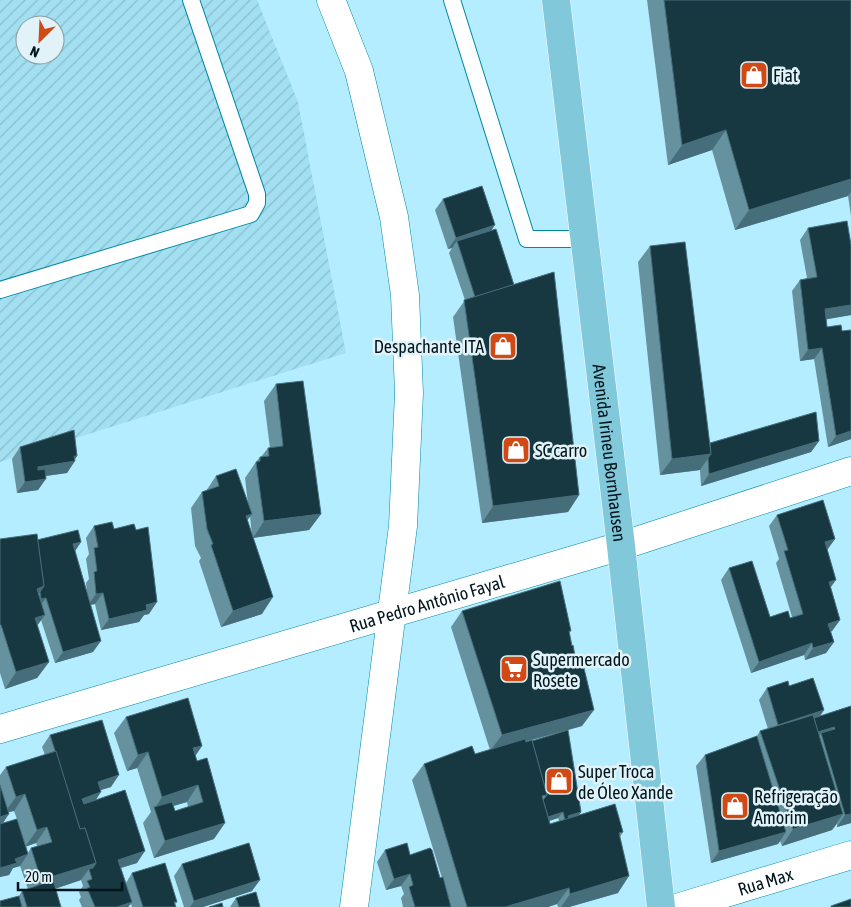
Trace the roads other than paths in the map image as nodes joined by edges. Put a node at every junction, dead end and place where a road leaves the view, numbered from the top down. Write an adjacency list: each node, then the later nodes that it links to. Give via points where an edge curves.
1 (191, 0): 6 (lane, via 257,194 257,203 251,214)
2 (331, 0): 9 (street, via 359,71 394,217 405,295 409,393 403,526)
3 (452, 0): 5 (lane, via 527,238)
4 (556, 0): 5 (main road, Avenida Irineu Bornhausen)
5 (584, 239): 8 (main road, Avenida Irineu Bornhausen)
6 (0, 290)
7 (851, 471): 8 (street, Rua Pedro Antônio Fayal)
8 (621, 546): 9 (street, Rua Pedro Antônio Fayal); 13 (main road, Avenida Irineu Bornhausen)
9 (394, 613): 10 (street, Rua Pedro Antônio Fayal); 12 (street, via 374,740)
10 (0, 729)
11 (851, 856): 14 (street, Rua Max)
12 (354, 907)
13 (661, 907)
14 (680, 907)

